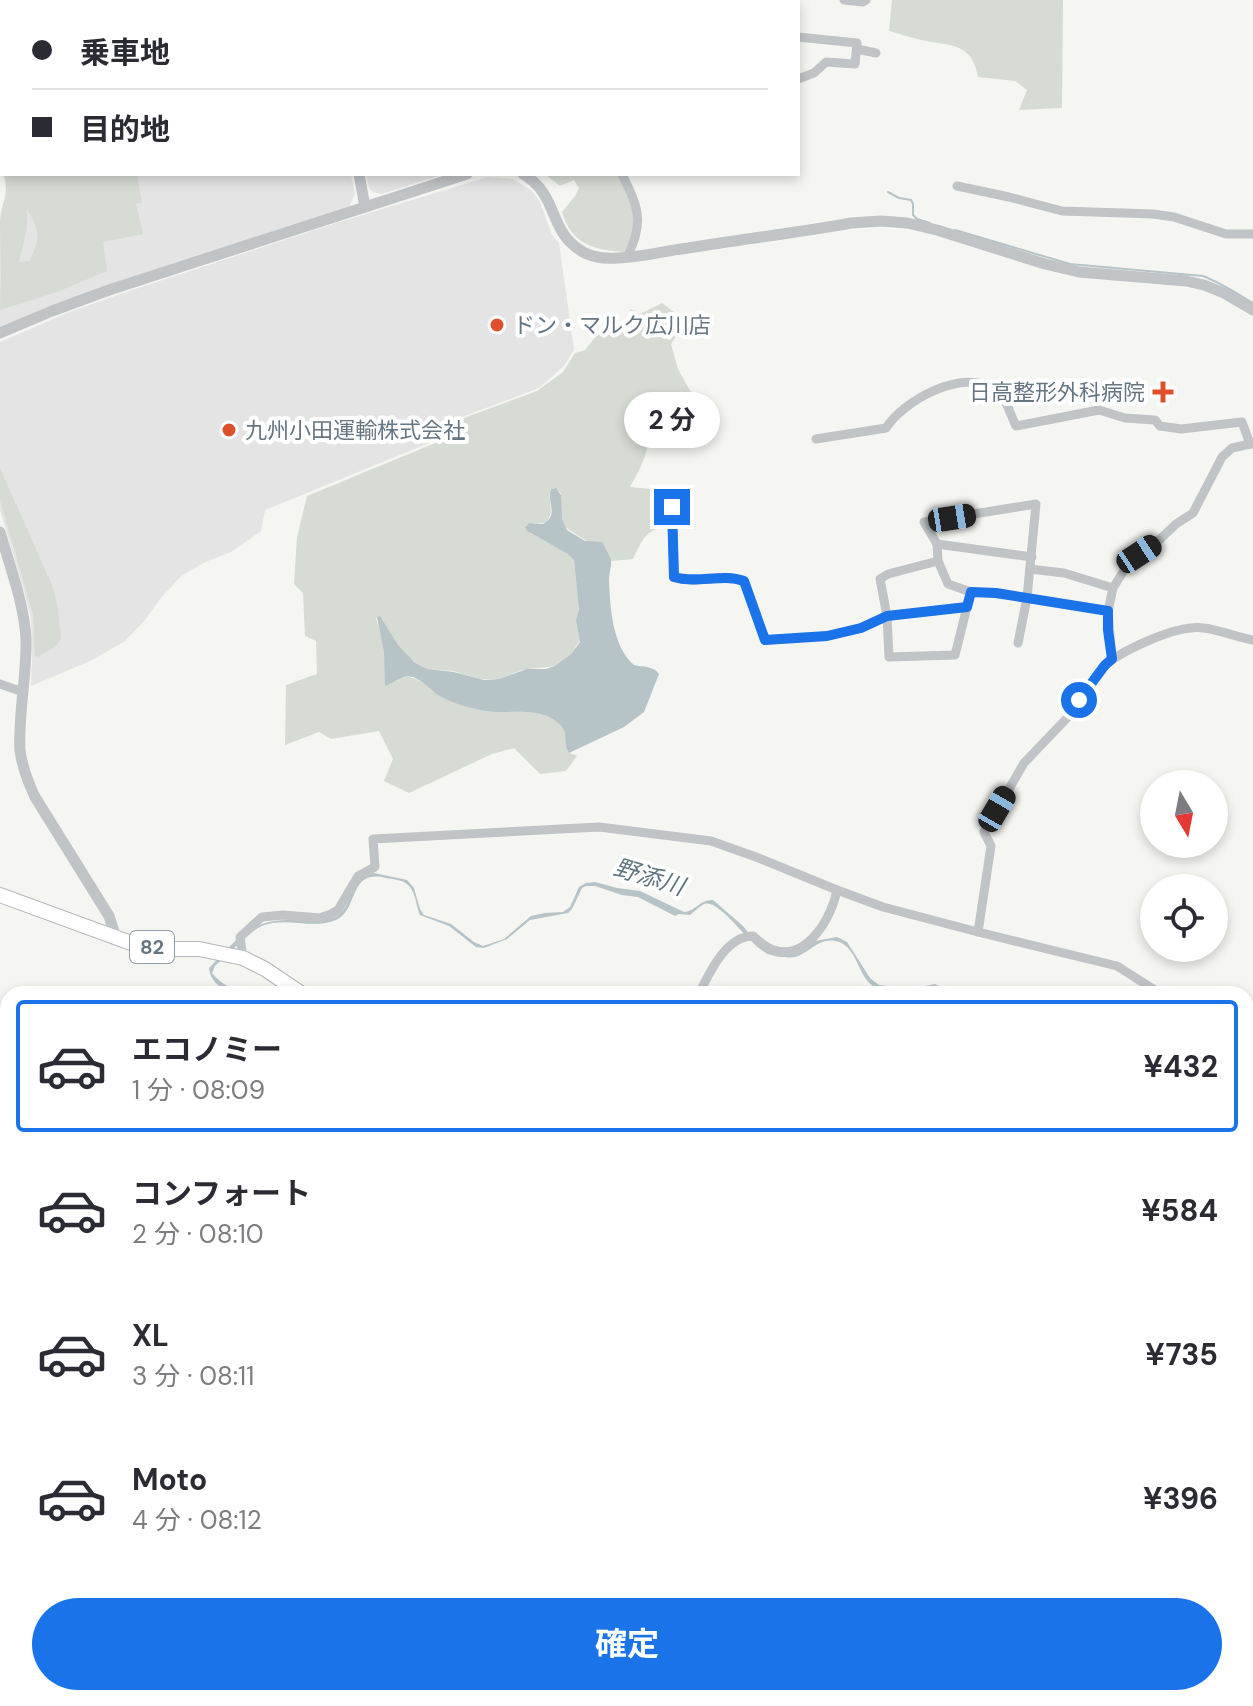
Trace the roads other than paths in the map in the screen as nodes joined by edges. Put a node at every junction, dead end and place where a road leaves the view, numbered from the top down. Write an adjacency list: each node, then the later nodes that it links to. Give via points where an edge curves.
1 (844, 0): 2 (street)
2 (866, 0)
3 (800, 37): 4 (street, via 857,43)
4 (857, 49): 5 (street); 6 (street, via 855,64 826,62)
5 (876, 53)
6 (800, 78)
7 (359, 176): 12 (street)
8 (461, 176): 12 (street)
9 (526, 176): 14 (street, via 545,192 558,226 581,251 597,258)
10 (623, 176): 14 (street, via 639,215)
11 (957, 186): 13 (street, via 1062,211 1153,214 1226,234)
12 (365, 207): 16 (street, via 109,290)
13 (1253, 234)
14 (627, 257): 15 (street, via 851,223 907,223 1079,272 1204,285)
15 (1253, 310)
16 (0, 333)
17 (816, 439): 18 (street, via 886,428 923,395 979,382 996,389 1016,426 1099,410 1181,429 1242,422)
18 (1251, 444): 25 (street, via 1232,448 1222,457 1193,513 1139,554)
19 (672, 507): 30 (street, via 674,577 744,581 765,640 827,636)
20 (0, 532): 35 (street, via 23,611)
21 (937, 544): 22 (street); 22 (street, via 924,522 1036,504); 23 (street)
22 (1032, 557): 24 (street)
23 (938, 561): 26 (street, via 948,584); 30 (street, via 880,579)
24 (1030, 569): 25 (street); 27 (street)
25 (1113, 588): 29 (street)
26 (971, 592): 27 (street); 28 (street)
27 (1027, 598): 29 (street); 32 (street)
28 (967, 607): 30 (street); 30 (street, via 955,655 889,657)
29 (1108, 611): 33 (street)
30 (887, 616)
31 (1253, 640): 33 (street, via 1203,627 1179,629)
32 (1018, 643)
33 (1112, 659): 38 (street, via 1024,763 984,832 991,846)
34 (0, 684): 35 (street)
35 (23, 692): 39 (street, via 20,750 28,781 109,916)
36 (837, 890): 38 (street); 40 (street, via 711,841 599,827 373,839 375,867 358,876 338,910 320,918 262,917 240,937); 42 (street, via 820,929 800,948 775,951 746,936 715,962)
37 (0, 895): 39 (main road, 82)
38 (978, 932): 43 (street, via 1117,966)
39 (116, 938): 40 (main road, 82)
40 (243, 958): 41 (main road, 82)
41 (290, 986)
42 (703, 986)
43 (1148, 986)

